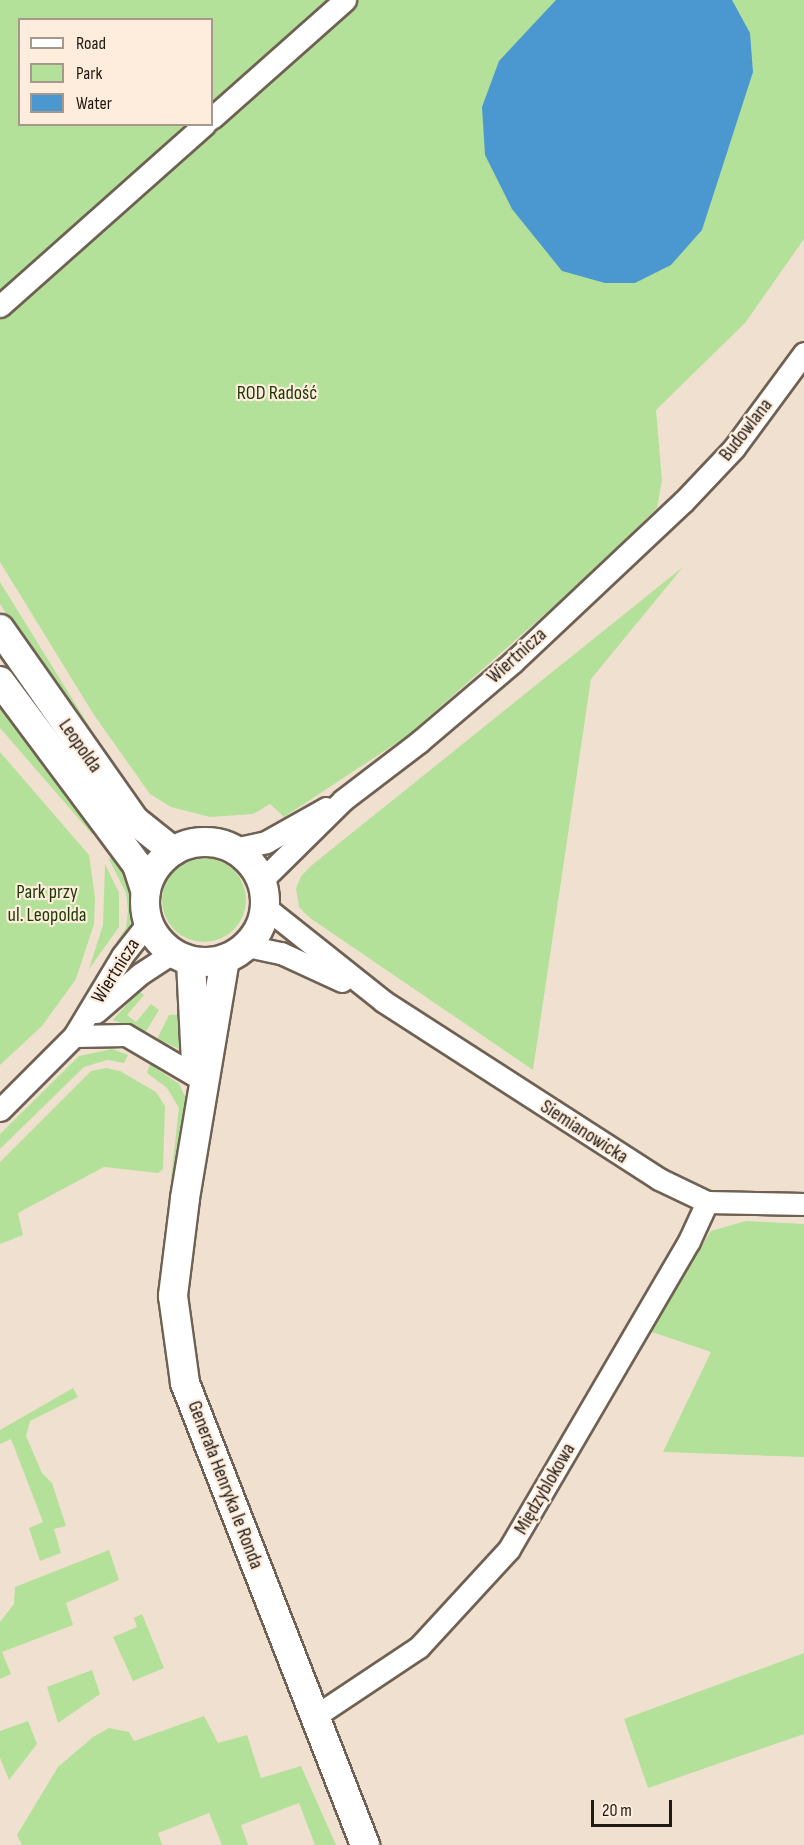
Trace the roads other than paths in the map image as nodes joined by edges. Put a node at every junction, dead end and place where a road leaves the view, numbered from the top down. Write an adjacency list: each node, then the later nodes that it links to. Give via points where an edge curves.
1 (345, 0): 2 (street)
2 (213, 117)
3 (203, 126): 4 (street)
4 (0, 306)
5 (804, 353): 6 (street, Budowlana, via 734,448)
6 (683, 502): 9 (street, Wiertnicza, via 513,662)
7 (0, 629): 11 (street, Leopolda, via 134,820)
8 (0, 681): 12 (street, Leopolda, via 132,858)
9 (343, 800): 10 (street, Wiertnicza, via 266,842); 13 (street, Wiertnicza)
10 (234, 849): 11 (street, via 204,843); 13 (street)
11 (173, 850): 12 (street, via 154,869)
12 (146, 892): 14 (street)
13 (263, 894): 15 (street, via 262,921); 17 (street, Siemianowicka, via 292,932)
14 (148, 923): 16 (street, via 158,940); 18 (street, Wiertnicza, via 122,956)
15 (236, 953): 16 (street); 17 (street, Siemianowicka, via 281,953); 20 (street, Generała Henryka le Ronda)
16 (182, 957): 18 (street, Wiertnicza, via 140,974); 19 (street, Generała Henryka le Ronda)
17 (384, 1001): 22 (street, Siemianowicka, via 640,1169)
18 (80, 1028): 19 (street, Wiertnicza, via 126,1035); 21 (street, Wiertnicza)
19 (196, 1076): 20 (street, Generała Henryka le Ronda)
20 (200, 1109): 24 (street, Generała Henryka le Ronda, via 173,1296 185,1383)
21 (0, 1110)
22 (707, 1202): 23 (street, Siemianowicka); 24 (street, Międzyblokowa, via 689,1241 509,1549 419,1647)
23 (804, 1204)
24 (314, 1717): 25 (street, Generała Henryka le Ronda)
25 (365, 1845)

